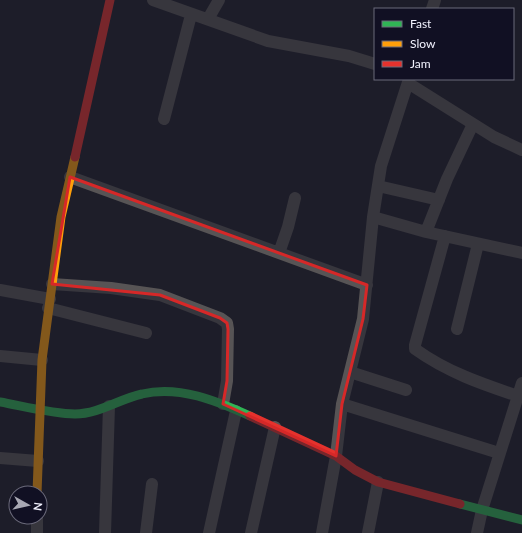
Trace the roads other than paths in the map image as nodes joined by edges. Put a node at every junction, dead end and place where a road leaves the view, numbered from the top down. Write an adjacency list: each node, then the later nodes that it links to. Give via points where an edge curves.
1 (110, 0): 11 (street)
2 (153, 0): 4 (street)
3 (219, 0): 5 (street)
4 (191, 14): 5 (street); 8 (street)
5 (208, 19): 6 (street, via 268,41 349,56)
6 (374, 64)
7 (409, 81): 9 (street); 12 (street, via 385,150)
8 (164, 120)
9 (473, 124): 10 (street); 14 (street)
10 (522, 150)
11 (70, 177): 19 (street); 21 (street, via 61,216)
12 (378, 186): 14 (street); 15 (street)
13 (295, 198): 19 (street)
14 (439, 200): 16 (street)
15 (373, 217): 16 (street); 22 (street)
16 (426, 232): 17 (street)
17 (445, 236): 18 (street); 32 (street, via 415,349 445,368 471,380)
18 (478, 244): 20 (street); 25 (street)
19 (279, 253): 22 (street)
20 (522, 253)
21 (52, 284): 24 (street); 34 (street, via 153,294 220,318 227,323 228,329 227,381)
22 (367, 285): 29 (street, via 363,319)
23 (0, 290): 24 (street)
24 (49, 304): 26 (street); 28 (street)
25 (457, 329)
26 (146, 333)
27 (0, 356): 28 (street)
28 (42, 360): 37 (street)
29 (350, 372): 31 (street); 35 (street)
30 (522, 383): 32 (street)
31 (406, 390)
32 (518, 396): 40 (street)
33 (0, 402): 37 (street)
34 (223, 404): 36 (street, via 195,395 166,392 142,394); 38 (street)
35 (342, 404): 40 (street); 41 (street)
36 (109, 406): 37 (street, via 93,412 75,414); 49 (street)
37 (40, 407): 43 (street)
38 (236, 411): 39 (street); 51 (street)
39 (275, 427): 41 (street); 52 (street)
40 (500, 453): 47 (street)
41 (336, 456): 44 (street, via 359,473); 53 (street)
42 (0, 458): 43 (street)
43 (38, 461): 46 (street)
44 (378, 482): 47 (street); 54 (street)
45 (152, 484): 50 (street)
46 (37, 485)
47 (482, 510): 48 (street); 55 (street)
48 (522, 520)
49 (105, 533)
50 (146, 533)
51 (209, 533)
52 (251, 533)
53 (322, 533)
54 (368, 533)
55 (477, 533)

